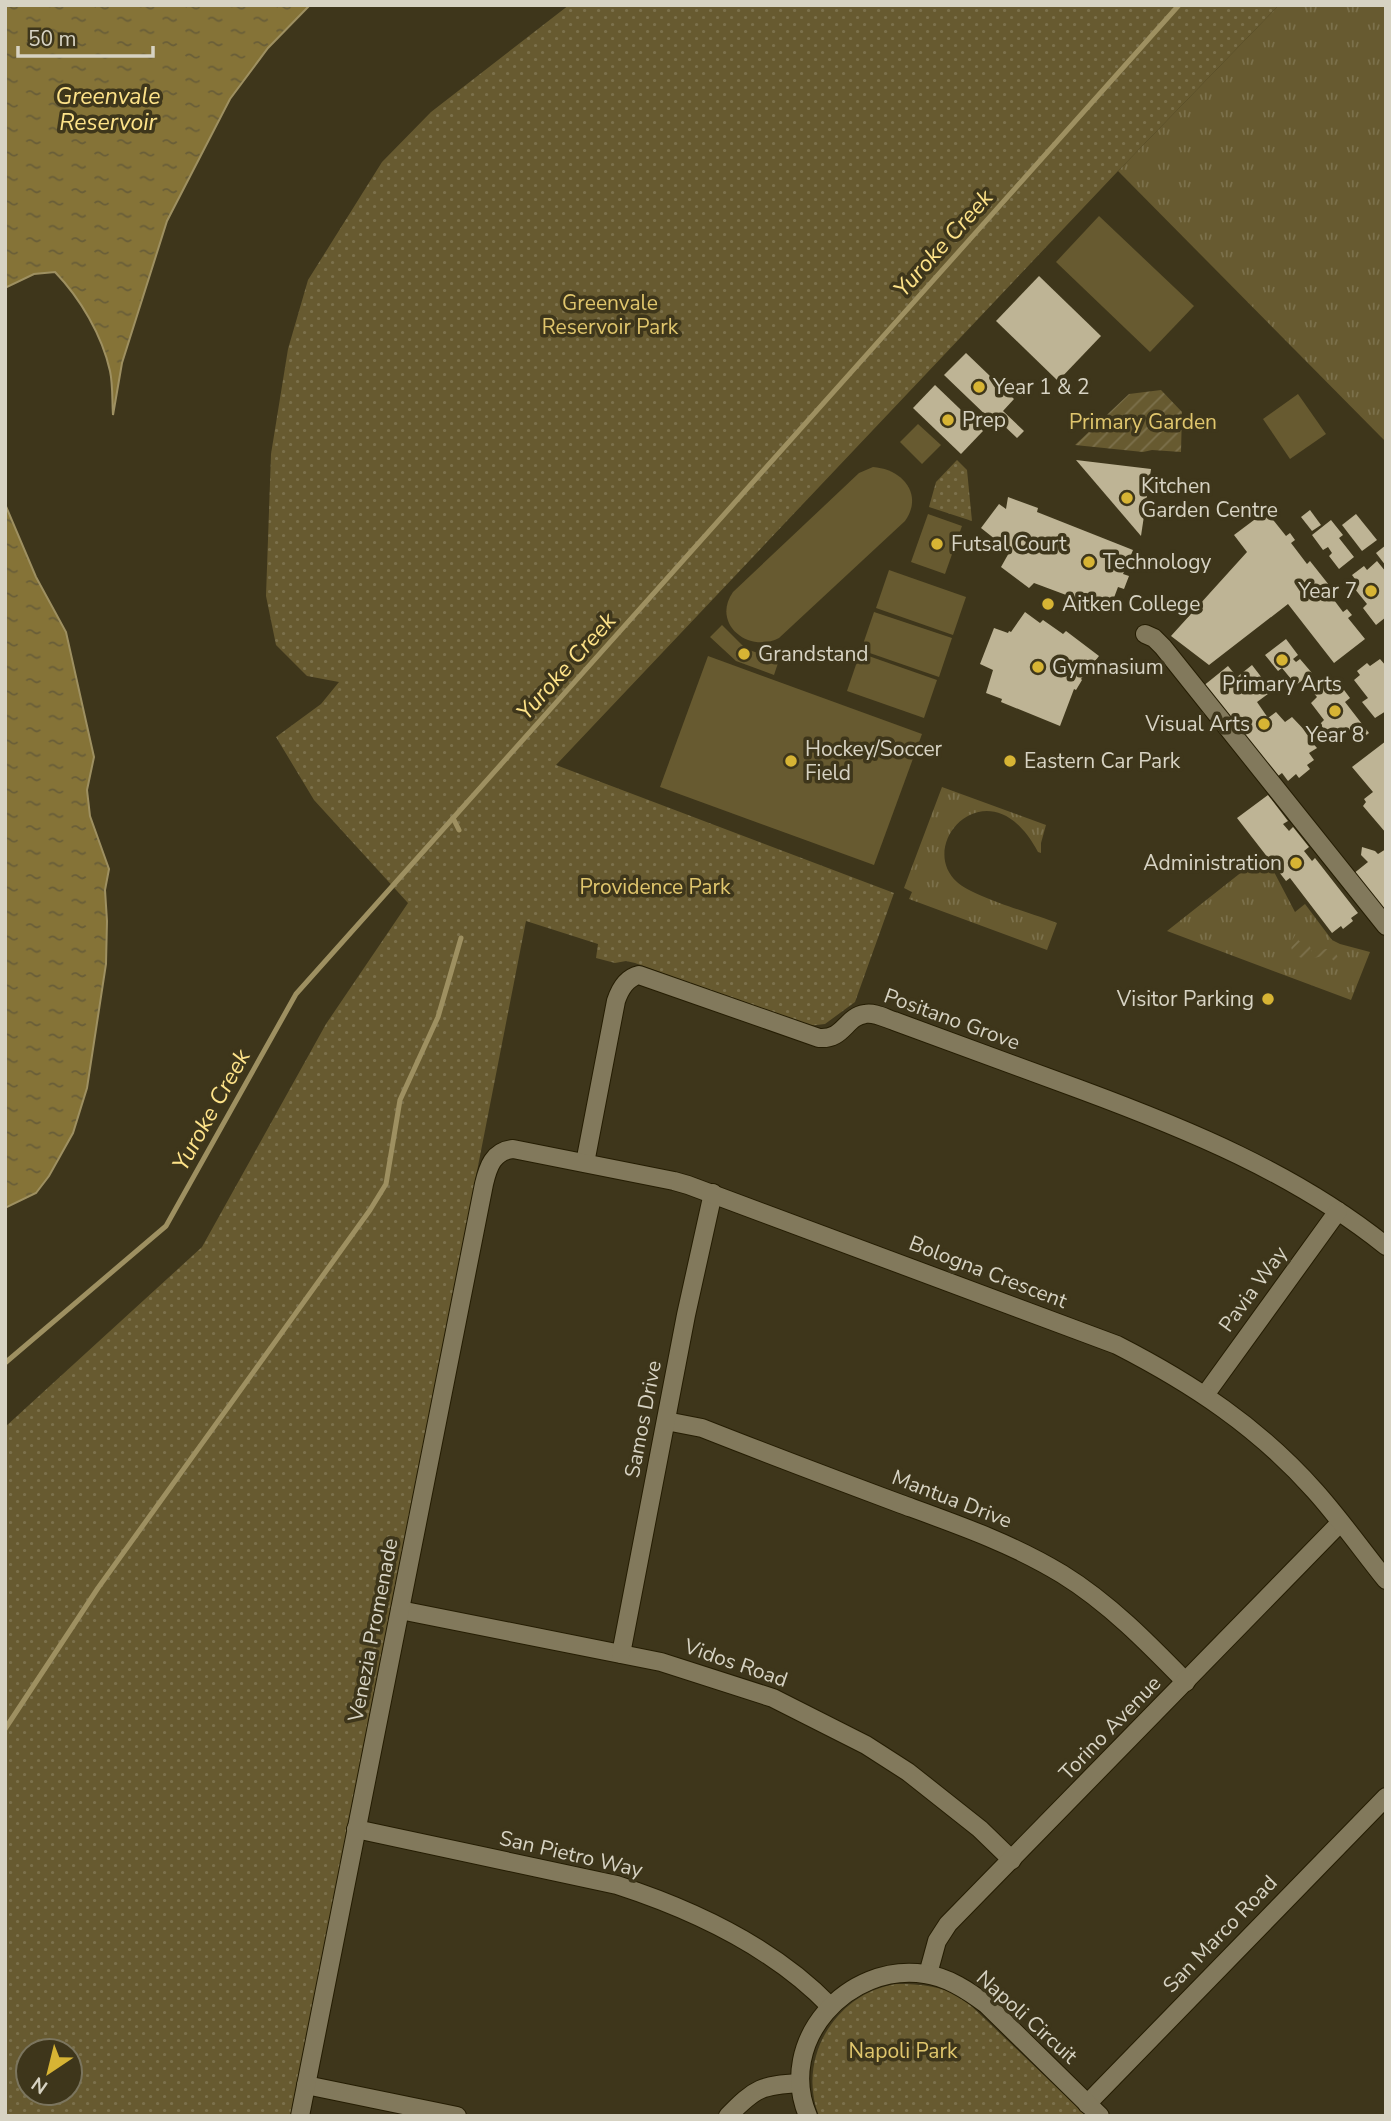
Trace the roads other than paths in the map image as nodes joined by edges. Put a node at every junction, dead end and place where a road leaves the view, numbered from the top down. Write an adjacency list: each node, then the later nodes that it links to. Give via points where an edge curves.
1 (1145, 635): 2 (street, via 1163,647)
2 (1386, 926)
3 (497, 1155): 4 (street, Bologna Crescent, via 513,1149); 12 (street, Venezia Promenade, via 484,1184)
4 (584, 1163): 5 (street, Bologna Crescent); 6 (street, Positano Grove, via 615,1001 624,984 639,975 819,1038 838,1035 860,1015 876,1015 1208,1140)
5 (713, 1193): 8 (street, Bologna Crescent, via 1117,1345); 9 (street, Samos Drive)
6 (1339, 1211): 7 (street, Positano Grove); 8 (street, Pavia Way)
7 (1386, 1246)
8 (1205, 1395): 10 (street, Bologna Crescent, via 1287,1461)
9 (666, 1421): 13 (street, Samos Drive); 14 (street, Mantua Drive, via 702,1429 1013,1548 1101,1601)
10 (1340, 1523): 11 (street, Bologna Crescent); 14 (street, Torino Avenue)
11 (1386, 1580)
12 (400, 1610): 13 (street, Vidos Road); 16 (street, Venezia Promenade)
13 (621, 1654): 17 (street, Vidos Road, via 708,1675 773,1698 866,1745 908,1772)
14 (1186, 1682): 17 (street, Torino Avenue)
15 (1386, 1797): 22 (street, San Marco Road)
16 (356, 1829): 19 (street, San Pietro Way, via 654,1897 743,1940 809,1984); 21 (street, Venezia Promenade)
17 (1012, 1860): 18 (street, Torino Avenue, via 943,1931)
18 (928, 1974): 19 (street, Napoli Circuit, via 882,1976 851,1989); 22 (street, Napoli Circuit, via 954,1983 987,2005)
19 (830, 2006): 20 (street, Napoli Circuit, via 806,2045)
20 (800, 2083): 25 (street, via 770,2085 746,2098); 26 (street, Napoli Circuit)
21 (306, 2085): 23 (street, Venezia Promenade); 24 (street)
22 (1094, 2110)
23 (300, 2116)
24 (457, 2116)
25 (728, 2116)
26 (807, 2116)

